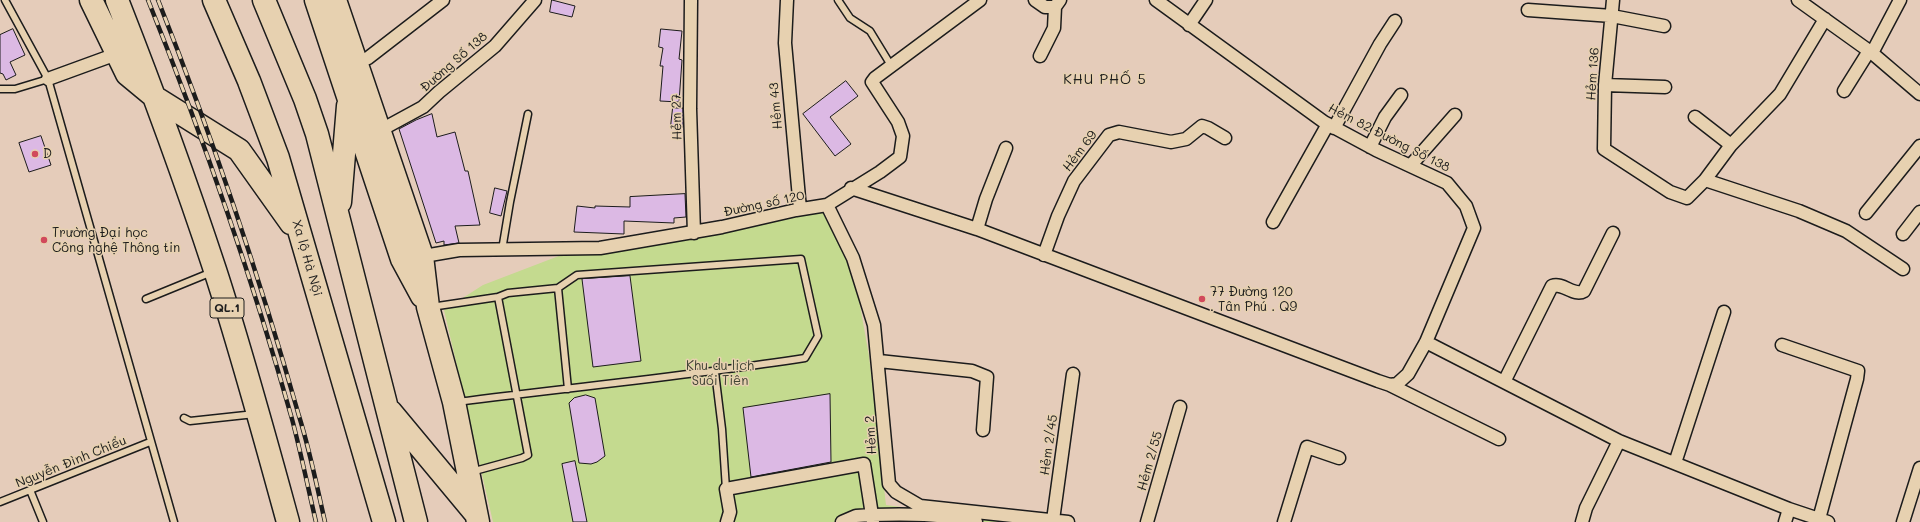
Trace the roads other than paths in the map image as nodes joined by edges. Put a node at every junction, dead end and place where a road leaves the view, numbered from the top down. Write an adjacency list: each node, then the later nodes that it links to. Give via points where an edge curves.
1 (5, 0): 32 (lane)
2 (91, 0): 27 (highway)
3 (117, 0): 27 (highway)
4 (214, 0): 64 (highway, Xa lộ Hà Nội, via 249,81 278,158)
5 (264, 0): 58 (highway, via 317,134)
6 (316, 0): 40 (highway)
7 (335, 0): 30 (highway)
8 (443, 0): 30 (street, via 368,58)
9 (535, 0): 45 (street, Đường Số 138, via 495,46 423,107)
10 (692, 0): 61 (street, Hẻm 27, via 690,109)
11 (787, 0): 55 (street, Hẻm 43, via 785,43)
12 (838, 0): 31 (lane, via 850,18 870,32)
13 (980, 0): 31 (street, Đường số 120)
14 (1035, 0): 20 (street, via 1045,7)
15 (1156, 0): 25 (street, Hẻm 82 Đường Số 138)
16 (1206, 0): 25 (street)
17 (1613, 0): 22 (street, Hẻm 136)
18 (1798, 0): 23 (street)
19 (1900, 0): 28 (street)
20 (1057, 3): 29 (street, via 1054,28)
21 (1528, 10): 22 (street)
22 (1612, 16): 26 (street); 33 (street, Hẻm 136)
23 (1826, 20): 28 (street); 47 (street, via 1780,94)
24 (1395, 21): 44 (street)
25 (1189, 25): 44 (street, Hẻm 82 Đường Số 138)
26 (1664, 26)
27 (126, 50): 32 (street); 39 (highway, via 127,74)
28 (1871, 52): 36 (street); 37 (street)
29 (1040, 56)
30 (356, 63): 45 (highway)
31 (892, 66): 53 (street, Đường số 120, via 872,82 898,122 903,136 900,157)
32 (48, 79): 35 (lane, via 15,89); 92 (lane)
33 (1605, 85): 34 (street); 52 (street, Hẻm 136, via 1604,150 1670,192 1687,198)
34 (1665, 87)
35 (0, 89)
36 (1844, 91)
37 (1920, 94)
38 (1401, 95): 49 (street, via 1385,117)
39 (156, 98): 64 (highway, via 239,150); 69 (highway, QL.1)
40 (349, 98): 45 (highway); 58 (highway)
41 (528, 114): 65 (lane)
42 (1455, 115): 51 (street)
43 (1695, 118): 47 (street)
44 (1331, 126): 49 (street, Hẻm 82 Đường Số 138); 59 (street)
45 (371, 135): 67 (highway)
46 (1225, 138): 66 (street, Hẻm 69, via 1202,126 1186,139 1171,142 1118,132 1109,136 1074,181)
47 (1730, 145): 52 (street)
48 (1920, 146): 57 (street)
49 (1370, 147): 51 (street, Hẻm 82 Đường Số 138)
50 (1006, 148): 60 (street)
51 (1411, 165): 75 (street, Hẻm 82 Đường Số 138, via 1447,183 1466,206 1474,228)
52 (1705, 180): 68 (street, via 1799,211 1846,231)
53 (851, 188): 54 (street, Đường số 120); 60 (street)
54 (827, 205): 55 (street, Đường số 120); 77 (street, Hẻm 2, via 853,258 874,325)
55 (800, 209): 61 (street, Đường số 120)
56 (1920, 212): 63 (street)
57 (1866, 213)
58 (338, 219): 85 (highway)
59 (1273, 222)
60 (977, 229): 66 (street)
61 (694, 233): 65 (street, Đường số 120, via 600,248)
62 (1614, 233): 80 (street, via 1584,291 1577,292 1552,286)
63 (1903, 234)
64 (300, 236): 108 (highway, Xa lộ Hà Nội)
65 (502, 250): 67 (street, Đường số 120, via 459,250)
66 (1044, 255): 81 (street)
67 (412, 257): 73 (highway)
68 (1904, 269)
69 (215, 270): 72 (lane); 87 (highway, QL.1)
70 (558, 288): 71 (lane, via 508,293); 78 (lane, via 577,274 801,259 818,336 805,358); 82 (lane)
71 (498, 297): 73 (lane); 83 (lane)
72 (146, 299)
73 (428, 308): 84 (highway)
74 (1724, 312): 94 (street)
75 (1426, 342): 80 (street); 81 (street, Hẻm 82 Đường Số 138, via 1404,380)
76 (1782, 345): 104 (street, via 1858,371)
77 (879, 361): 89 (street, via 972,371 987,377); 103 (street, Hẻm 2, via 888,484 896,492 920,506)
78 (715, 372): 82 (lane); 97 (lane)
79 (1073, 374): 103 (street, Hẻm 2/45)
80 (1504, 382): 91 (street)
81 (1390, 385): 90 (street)
82 (568, 389): 83 (lane)
83 (516, 394): 84 (lane); 96 (lane, via 528,454 522,458)
84 (454, 402): 96 (highway)
85 (387, 407): 101 (highway); 109 (highway)
86 (1180, 407): 114 (street, Hẻm 2/55)
87 (258, 413): 88 (lane, via 190,421); 107 (highway, QL.1)
88 (184, 418)
89 (983, 430)
90 (1499, 439)
91 (1619, 441): 94 (street); 116 (street, via 1586,508)
92 (150, 442): 98 (lane, Nguyễn Đình Chiểu); 106 (lane)
93 (1339, 458): 115 (street, via 1307,447)
94 (1674, 463): 100 (street)
95 (1920, 468): 118 (street)
96 (468, 473): 101 (highway)
97 (726, 489): 102 (street, via 864,464); 110 (street, via 730,512)
98 (30, 490): 99 (lane, Nguyễn Đình Chiểu); 105 (lane)
99 (0, 502)
100 (1789, 509): 104 (street); 117 (street)
101 (478, 519)
102 (873, 519): 111 (street, via 856,516); 112 (street, via 906,514 960,518)
103 (1053, 520): 113 (street, Hẻm 2)
104 (1823, 521)
105 (42, 522)
106 (174, 522)
107 (288, 522)
108 (384, 522)
109 (416, 522)
110 (726, 522)
111 (842, 522)
112 (976, 522)
113 (1068, 522)
114 (1147, 522)
115 (1284, 522)
116 (1582, 522)
117 (1785, 522)
118 (1903, 522)

